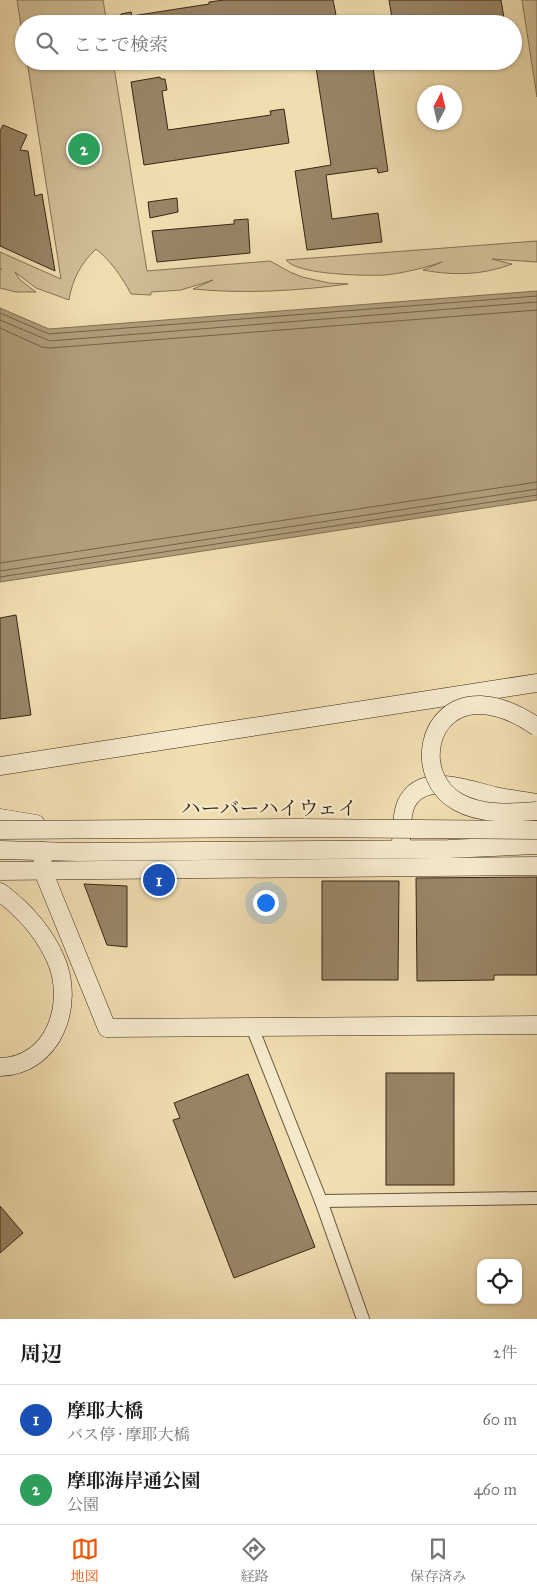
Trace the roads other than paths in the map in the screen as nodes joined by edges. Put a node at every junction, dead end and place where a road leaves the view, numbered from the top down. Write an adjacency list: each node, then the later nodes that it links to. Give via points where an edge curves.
1 (537, 683): 3 (street)
2 (537, 727): 5 (street, bridge, via 508,710 470,706 452,713 439,725 432,740 430,757 436,780 459,802 486,810)
3 (0, 766)
4 (537, 803): 12 (street, via 443,784 420,789 404,810)
5 (537, 811)
6 (0, 818): 14 (street, via 31,824 188,830)
7 (0, 823): 8 (street, ハーバーハイウェイ)
8 (537, 823)
9 (0, 830): 10 (street, ハーバーハイウェイ, bridge)
10 (537, 830)
11 (537, 846): 12 (street)
12 (401, 849): 14 (street); 16 (street, via 412,859 515,858)
13 (0, 850): 15 (street)
14 (264, 850): 15 (street)
15 (42, 851): 19 (street)
16 (537, 862)
17 (537, 866): 19 (street)
18 (0, 871): 19 (street)
19 (43, 871): 22 (street, via 107,1028)
20 (0, 892): 23 (street, via 29,918 49,946 57,961 63,1000 58,1026 45,1046 26,1061)
21 (537, 1025): 22 (street)
22 (252, 1027): 25 (street)
23 (0, 1067)
24 (537, 1198): 25 (street)
25 (321, 1201): 26 (street)
26 (363, 1319)

